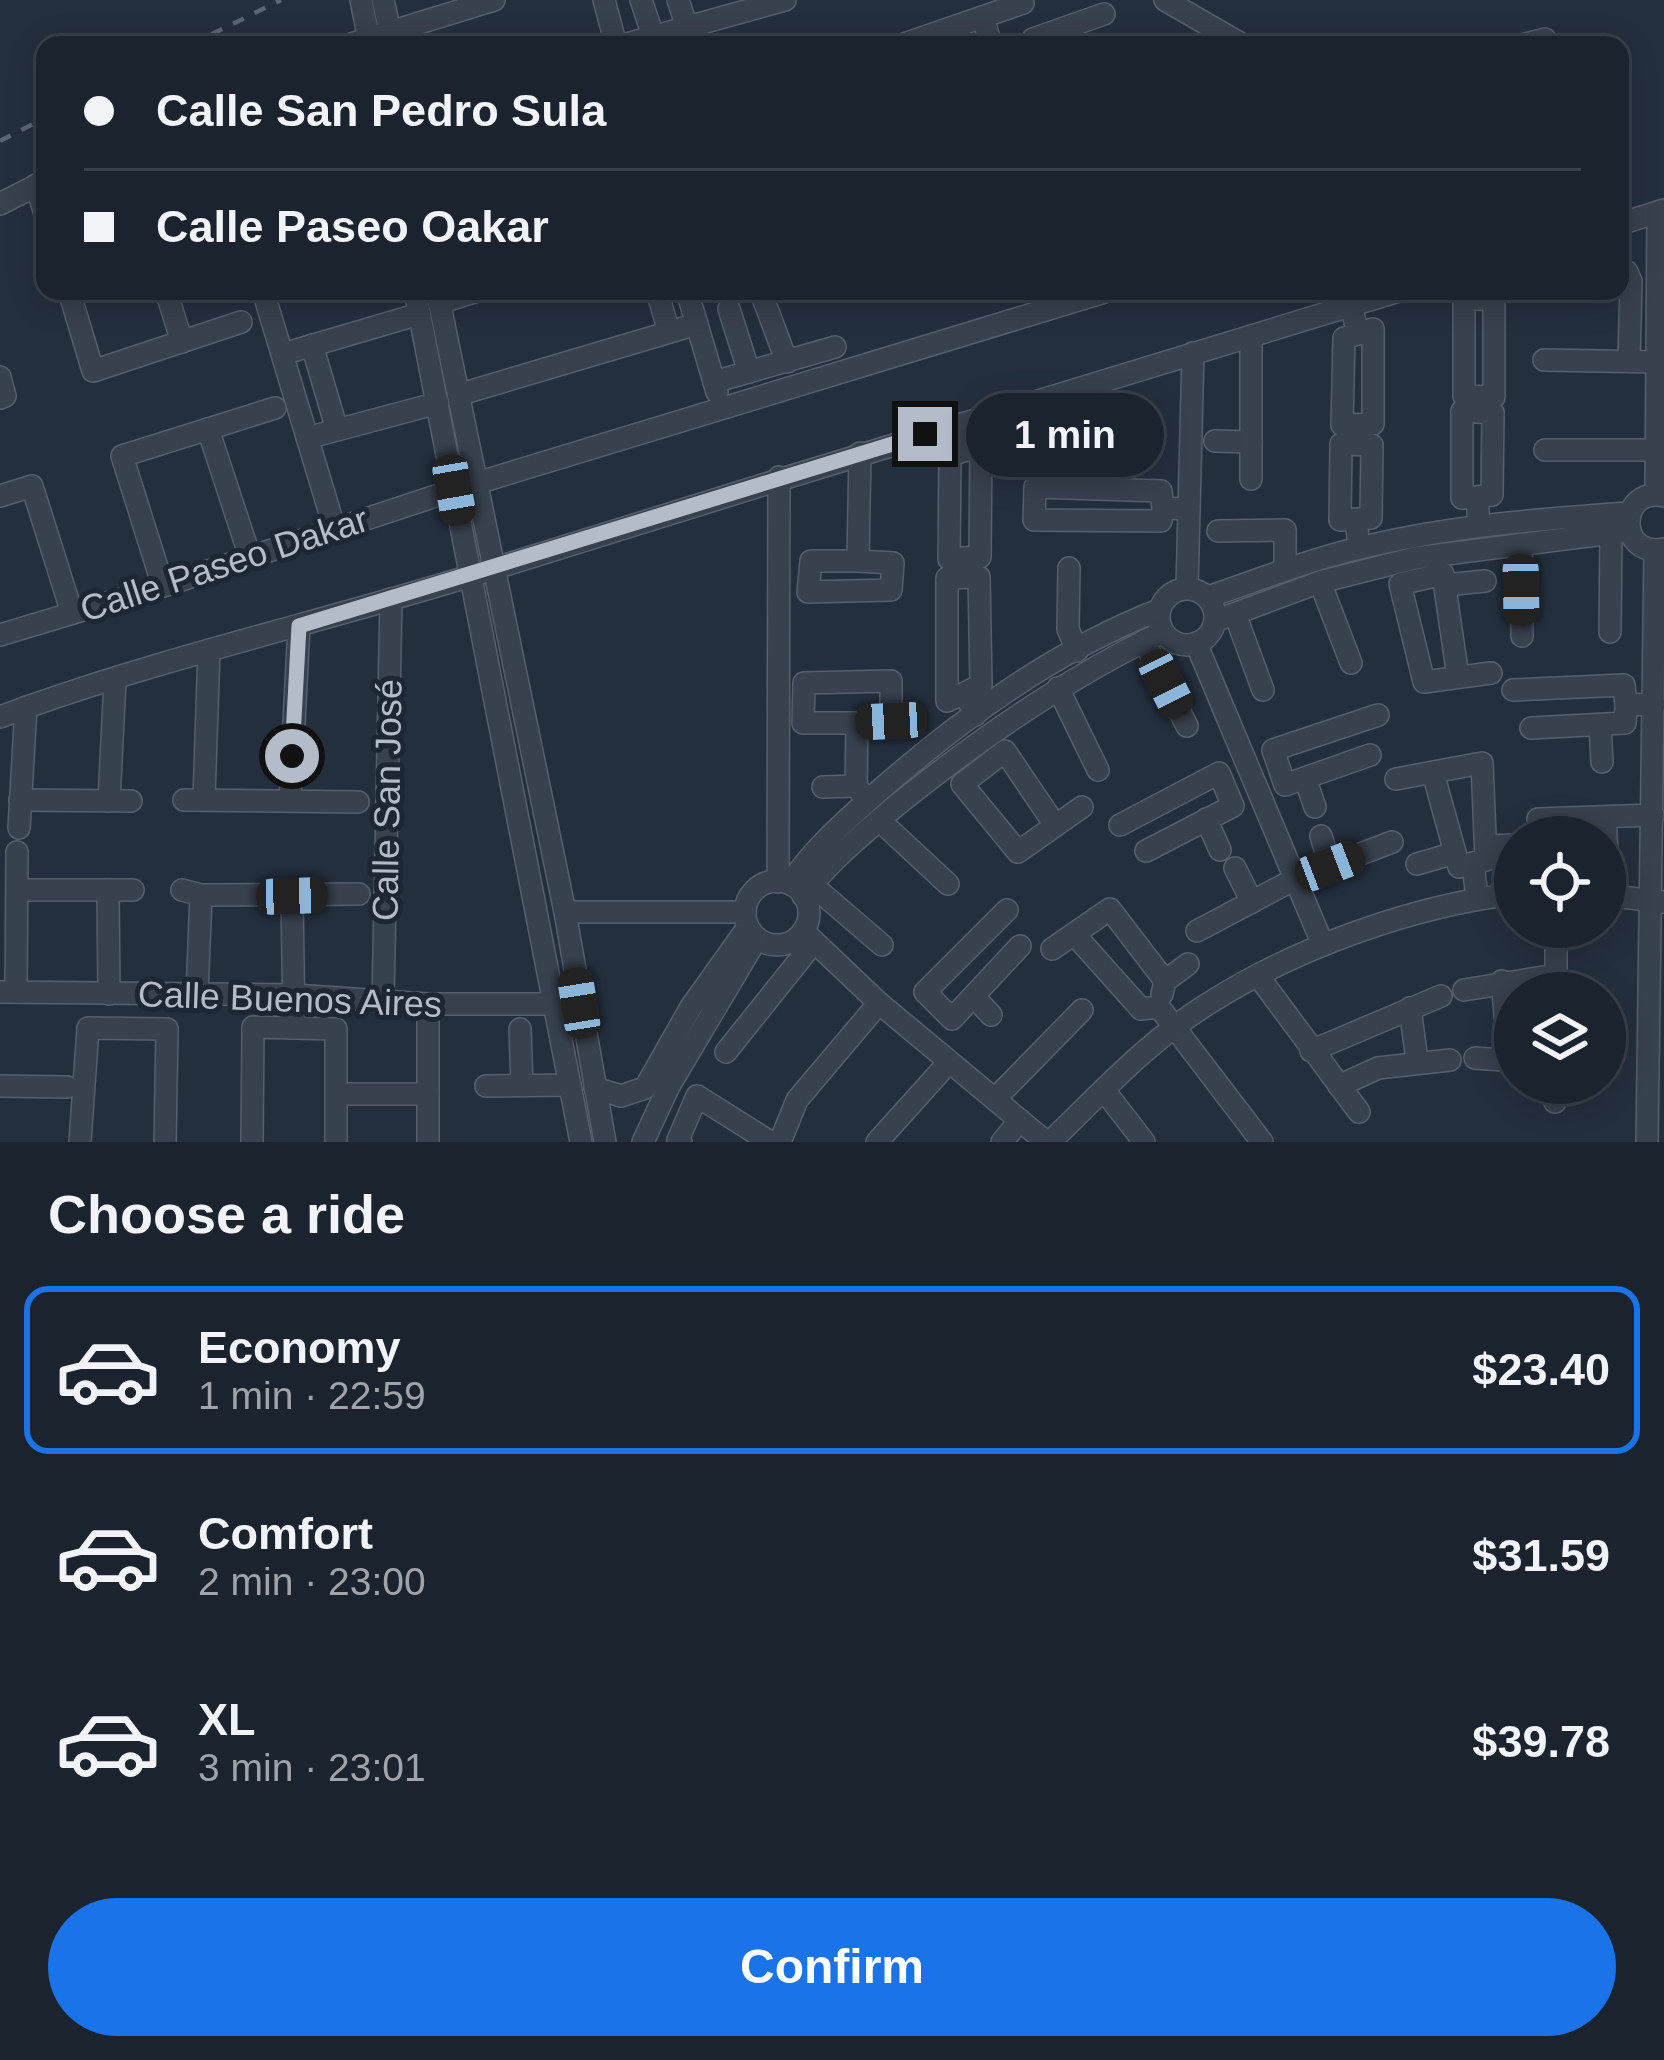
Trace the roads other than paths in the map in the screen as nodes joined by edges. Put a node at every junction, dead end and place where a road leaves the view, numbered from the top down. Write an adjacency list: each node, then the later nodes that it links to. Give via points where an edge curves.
1 (361, 0): 14 (street)
2 (383, 0): 15 (street)
3 (494, 0): 16 (street)
4 (604, 0): 17 (street)
5 (641, 0): 18 (street)
6 (678, 0): 13 (street)
7 (785, 0): 10 (street)
8 (1165, 0): 23 (street)
9 (1023, 2): 12 (street); 21 (street)
10 (718, 8): 13 (street)
11 (1104, 14): 22 (street)
12 (983, 17): 19 (street); 20 (street)
13 (687, 27): 18 (street)
14 (373, 36)
15 (375, 36)
16 (386, 36)
17 (617, 36)
18 (653, 36)
19 (950, 36)
20 (988, 36)
21 (1032, 36)
22 (1048, 36)
23 (1227, 36)
24 (36, 185): 25 (street)
25 (0, 203)
26 (1661, 211): 27 (street); 53 (street)
27 (1629, 221)
28 (1629, 276): 52 (street)
29 (71, 300): 45 (street, via 93,371)
30 (169, 300): 45 (street)
31 (266, 300): 49 (street)
32 (428, 300): 46 (street); 57 (street); 59 (street)
33 (660, 300): 42 (street)
34 (690, 300): 41 (street)
35 (764, 300): 51 (street)
36 (1078, 300): 61 (street, Calle Paseo Dakar)
37 (1368, 300): 38 (street)
38 (1351, 305): 43 (street); 44 (street)
39 (729, 310): 54 (street)
40 (242, 322): 45 (street)
41 (697, 324): 42 (street); 56 (street)
42 (669, 332): 57 (street)
43 (1358, 334)
44 (1251, 336): 48 (street); 68 (street)
45 (182, 342)
46 (312, 345): 49 (street); 64 (street)
47 (835, 347): 51 (street)
48 (1193, 353): 62 (street); 82 (street)
49 (283, 354): 66 (street)
50 (1544, 360): 52 (street)
51 (787, 362): 54 (street)
52 (1629, 362): 53 (street)
53 (1657, 362): 70 (street)
54 (748, 372): 56 (street)
55 (0, 377): 58 (street)
56 (715, 382): 61 (street)
57 (460, 394): 75 (street)
58 (0, 398)
59 (438, 403): 64 (street); 77 (street)
60 (275, 408): 63 (street)
61 (723, 410): 75 (street, Calle Paseo Dakar)
62 (957, 424): 71 (street); 72 (street)
63 (208, 429): 91 (street); 100 (street, via 122,456)
64 (337, 430): 66 (street)
65 (1071, 430): 76 (street)
66 (307, 438): 86 (street)
67 (1215, 441): 68 (street)
68 (1251, 442): 74 (street)
69 (1545, 450): 70 (street)
70 (1656, 450): 78 (street)
71 (964, 451): 71 (street, via 981,448 980,557 949,559 950,456)
72 (860, 453): 73 (street); 92 (street)
73 (779, 477): 93 (street); 167 (street)
74 (1251, 479)
75 (478, 484): 77 (street, Calle Paseo Dakar); 93 (street)
76 (1072, 488): 81 (street, via 1161,491); 81 (street, via 1034,487 1034,520 1161,520)
77 (454, 490): 86 (street, Calle Paseo Dakar); 97 (street)
78 (1660, 495): 85 (street, via 1639,499)
79 (0, 496): 103 (street, via 32,486)
80 (1477, 497): 84 (street)
81 (1162, 508): 82 (street)
82 (1190, 509): 101 (street)
83 (1356, 519): 89 (street)
84 (1479, 526): 85 (street); 89 (street)
85 (1622, 526): 88 (street); 90 (street, via 1638,546); 107 (street)
86 (335, 530): 91 (street, Calle Paseo Dakar)
87 (1217, 531): 95 (street, via 1285,530)
88 (1521, 544): 96 (street); 109 (street)
89 (1359, 548): 95 (street)
90 (1659, 550): 120 (street)
91 (250, 557): 100 (street, Calle Paseo Dakar)
92 (858, 561)
93 (495, 567): 97 (street); 179 (street)
94 (1069, 568): 112 (street, via 1068,628)
95 (1286, 570): 101 (street)
96 (1429, 573): 98 (street); 99 (street); 115 (street); 115 (street, via 1400,584 1424,682)
97 (469, 576): 102 (street); 204 (street)
98 (1485, 581)
99 (1320, 582): 104 (street); 113 (street)
100 (163, 586): 103 (street, Calle Paseo Dakar)
101 (1198, 593): 104 (street); 106 (street, via 1167,596)
102 (391, 598): 105 (street); 199 (street, Calle San José)
103 (72, 613): 108 (street, Calle Paseo Dakar)
104 (1225, 617): 110 (street); 119 (street)
105 (299, 626): 111 (street); 142 (street)
106 (1155, 628): 110 (street, via 1174,642); 112 (street); 117 (street); 128 (street)
107 (1610, 632)
108 (0, 634)
109 (1522, 636)
110 (1196, 643): 137 (street)
111 (209, 650): 116 (street); 142 (street, via 194,799)
112 (1077, 651): 121 (street)
113 (1351, 663)
114 (1491, 673): 115 (street)
115 (1458, 677)
116 (116, 680): 123 (street); 143 (street, via 120,801)
117 (1058, 688): 130 (street); 135 (street)
118 (1513, 690): 122 (street, via 1624,685)
119 (1262, 691)
120 (1657, 693): 122 (street); 148 (street)
121 (970, 704): 121 (street, via 980,685 979,577 947,578 947,701); 145 (street)
122 (1626, 705): 127 (street, via 1625,723)
123 (26, 707): 125 (street); 143 (street)
124 (1378, 715): 133 (street, via 1274,750)
125 (0, 717)
126 (857, 723): 145 (street)
127 (1600, 724): 129 (street); 132 (street)
128 (1187, 726)
129 (1531, 728)
130 (967, 750): 134 (street); 145 (street)
131 (1370, 755): 138 (street)
132 (1602, 762)
133 (1277, 768): 137 (street); 138 (street, via 1285,785)
134 (981, 770): 151 (street, via 1005,751); 151 (street, via 962,784 1018,852)
135 (1098, 770)
136 (1433, 773): 139 (street); 161 (street); 161 (street, via 1481,763)
137 (1252, 776): 141 (street); 165 (street)
138 (1305, 778): 147 (street)
139 (1396, 779)
140 (824, 787): 145 (street)
141 (1226, 788): 150 (street, via 1233,806); 152 (street, via 1219,773)
142 (290, 799): 144 (street)
143 (20, 800): 153 (street)
144 (358, 802)
145 (867, 802): 166 (street); 167 (street, via 800,868)
146 (1082, 807): 151 (street)
147 (1315, 807)
148 (1652, 815): 149 (street); 156 (street)
149 (1626, 816)
150 (1207, 819): 158 (street); 159 (street)
151 (1055, 825)
152 (1120, 825)
153 (19, 828)
154 (1321, 836): 163 (street)
155 (1392, 842): 163 (street)
156 (1658, 845): 176 (street)
157 (1494, 849): 161 (street)
158 (1220, 850)
159 (1146, 851)
160 (16, 852): 168 (street)
161 (1471, 854): 162 (street); 175 (street)
162 (1417, 864)
163 (1330, 866): 165 (street)
164 (1235, 868): 177 (street)
165 (1295, 879): 177 (street); 185 (street)
166 (948, 884)
167 (796, 887): 180 (street, via 766,883 753,891); 183 (street); 184 (street)
168 (18, 890): 169 (street); 193 (street)
169 (108, 890): 170 (street); 194 (street)
170 (133, 890)
171 (359, 894): 172 (street)
172 (292, 896): 195 (street, via 192,892); 196 (street)
173 (1494, 897): 175 (street)
174 (1626, 897): 176 (street)
175 (1477, 899): 185 (street)
176 (1658, 900): 250 (street)
177 (1252, 902): 181 (street)
178 (1006, 910): 203 (street, via 925,992)
179 (565, 912): 180 (street); 200 (street)
180 (750, 926): 183 (street, via 781,945); 227 (street, via 645,1088 621,1096); 241 (street)
181 (1196, 931)
182 (1074, 934): 187 (street); 190 (street, via 1110,909); 205 (street, via 1141,1010)
183 (809, 936): 202 (street); 215 (street)
184 (882, 945)
185 (1323, 945): 189 (street)
186 (1021, 946): 198 (street)
187 (1052, 949)
188 (1188, 964): 190 (street)
189 (1259, 977): 210 (street); 214 (street)
190 (1165, 981): 205 (street)
191 (1494, 983): 192 (street)
192 (1464, 990)
193 (8, 992): 194 (street, Calle Buenos Aires)
194 (118, 994): 195 (street, Calle Buenos Aires); 209 (street)
195 (197, 994): 196 (street, Calle Buenos Aires)
196 (294, 995): 199 (street, Calle Buenos Aires); 211 (street)
197 (1441, 996): 206 (street)
198 (974, 997): 203 (street, via 952,1019); 208 (street)
199 (383, 1001): 201 (street, Calle Buenos Aires)
200 (579, 1003): 204 (street, Calle Buenos Aires); 227 (street)
201 (428, 1004): 204 (street, Calle Buenos Aires); 230 (street)
202 (879, 1004): 213 (street); 244 (street, via 797,1100)
203 (937, 1005): 213 (street)
204 (556, 1006): 222 (street)
205 (1160, 1006): 210 (street)
206 (1410, 1008): 214 (street); 220 (street)
207 (1082, 1010): 231 (street)
208 (991, 1015)
209 (124, 1027): 234 (street, via 88,1028); 235 (street, via 167,1029)
210 (1176, 1027): 228 (street); 249 (street)
211 (294, 1028): 236 (street, via 253,1028); 237 (street, via 337,1029)
212 (520, 1029): 221 (street)
213 (912, 1030): 219 (street)
214 (1311, 1051): 225 (street)
215 (726, 1052)
216 (1475, 1058): 217 (street)
217 (1494, 1059)
218 (1450, 1060): 220 (street)
219 (950, 1061): 231 (street); 245 (street)
220 (1417, 1061): 225 (street)
221 (522, 1085): 222 (street); 224 (street)
222 (570, 1085): 239 (street)
223 (0, 1086): 226 (street)
224 (486, 1086)
225 (1339, 1086): 232 (street)
226 (67, 1087)
227 (595, 1088): 240 (street)
228 (1104, 1090): 247 (street); 248 (street)
229 (350, 1094): 230 (street)
230 (428, 1094): 238 (street)
231 (995, 1099): 233 (street)
232 (1359, 1112)
233 (1020, 1120): 246 (street); 247 (street)
234 (80, 1142)
235 (165, 1142)
236 (252, 1142)
237 (337, 1142)
238 (428, 1142)
239 (581, 1142)
240 (604, 1142)
241 (643, 1142)
242 (681, 1142): 243 (street, via 697,1096)
243 (770, 1142)
244 (780, 1142)
245 (878, 1142)
246 (1002, 1142)
247 (1048, 1142)
248 (1144, 1142)
249 (1262, 1142)
250 (1647, 1142)

